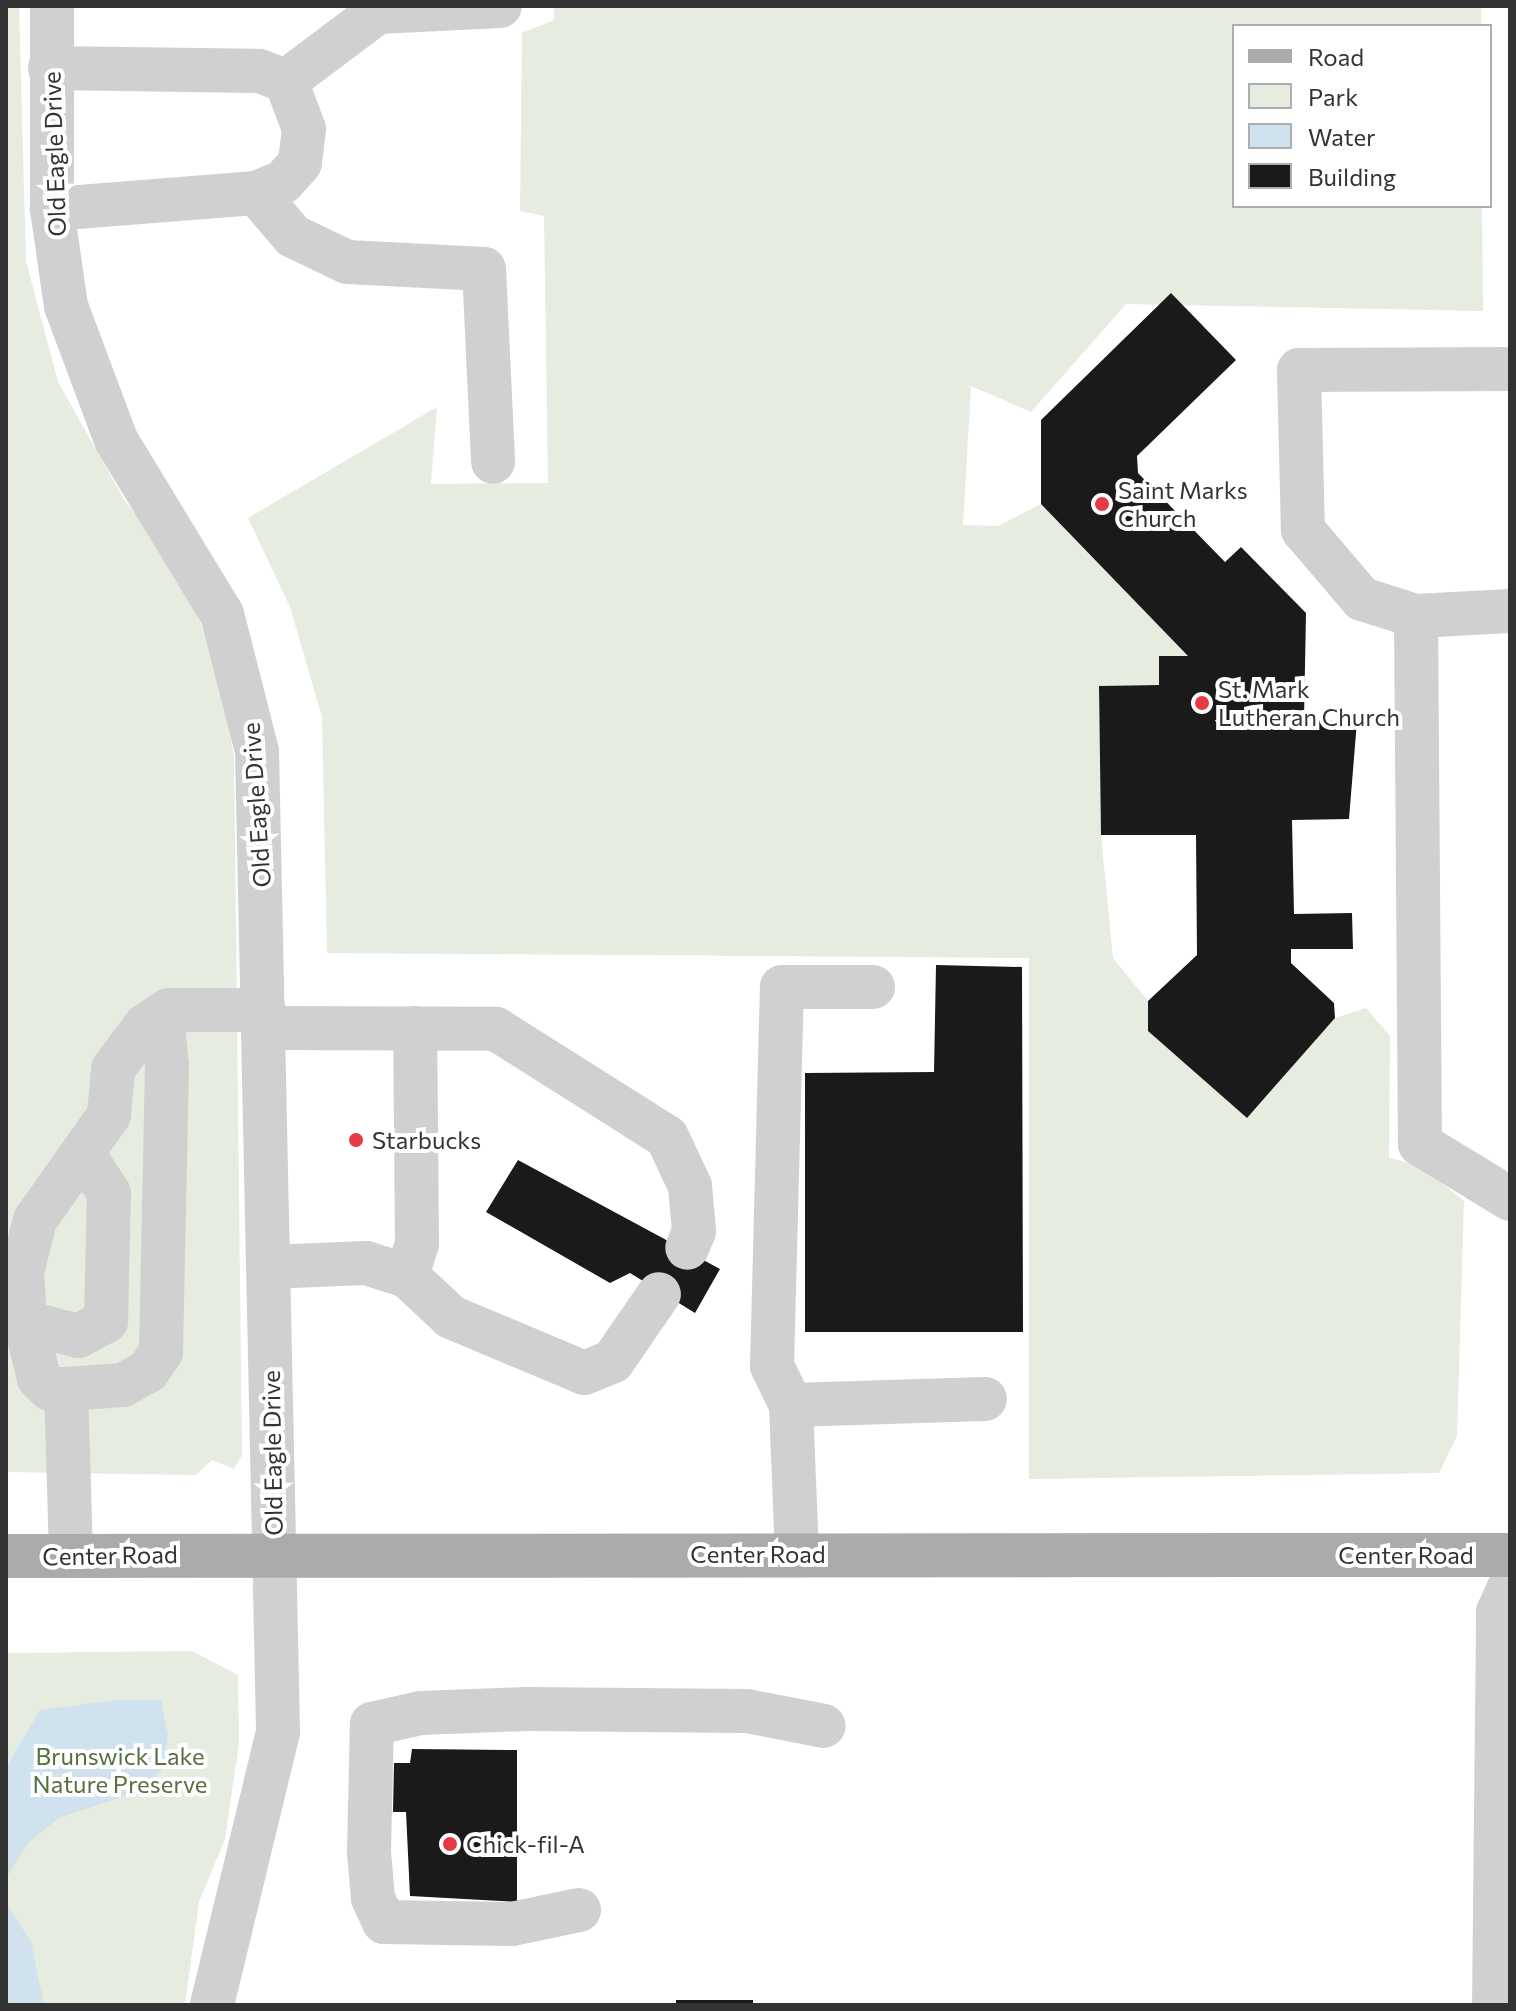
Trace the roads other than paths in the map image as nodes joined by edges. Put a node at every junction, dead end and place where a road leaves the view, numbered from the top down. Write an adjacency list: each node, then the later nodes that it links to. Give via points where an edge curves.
1 (52, 6): 4 (street, Old Eagle Drive)
2 (500, 6): 3 (street)
3 (409, 7): 5 (street, via 378,12)
4 (50, 68): 5 (street, via 227,66); 7 (street, Old Eagle Drive)
5 (286, 81): 6 (street, via 300,102 300,163 283,182)
6 (256, 193): 7 (street); 9 (street, via 293,236 347,262 484,269)
7 (52, 209): 13 (street, Old Eagle Drive, via 66,306 88,379 116,440 189,550 244,681 258,766)
8 (1510, 369): 11 (street, via 1299,370 1303,530 1362,599)
9 (493, 462)
10 (1510, 611): 11 (street)
11 (1416, 616): 17 (street, via 1420,1144)
12 (873, 987): 25 (street, via 782,987 772,1366)
13 (264, 1019): 14 (street, via 169,1010); 15 (street); 19 (street, Old Eagle Drive)
14 (153, 1021): 16 (street, via 122,1048 109,1115); 23 (street, via 164,1036 167,1065 161,1352 148,1371 123,1385)
15 (415, 1028): 18 (street, via 496,1029 667,1137 690,1186 694,1231); 20 (street, via 417,1244)
16 (84, 1155): 22 (street, via 35,1220 22,1272); 22 (street, via 109,1193 106,1321 78,1336)
17 (1510, 1199)
18 (687, 1248)
19 (269, 1267): 20 (street, via 366,1263); 26 (street, Old Eagle Drive)
20 (407, 1276): 21 (street, via 451,1317 584,1373 613,1361)
21 (659, 1294)
22 (25, 1322): 23 (street, via 39,1378 50,1389)
23 (66, 1389): 27 (street)
24 (985, 1399): 25 (street)
25 (791, 1405): 28 (street)
26 (274, 1553): 27 (main road, Center Road); 28 (main road, Center Road); 34 (street, Old Eagle Drive, via 278,1732)
27 (71, 1555): 30 (main road, Center Road)
28 (797, 1555): 29 (main road, Center Road)
29 (1510, 1555)
30 (6, 1556)
31 (1510, 1585): 35 (street, via 1498,1612)
32 (824, 1726): 33 (street, via 747,1711 542,1709 421,1713 372,1724 369,1852 373,1898 384,1922 512,1924)
33 (579, 1910)
34 (212, 2005)
35 (1494, 2005)

